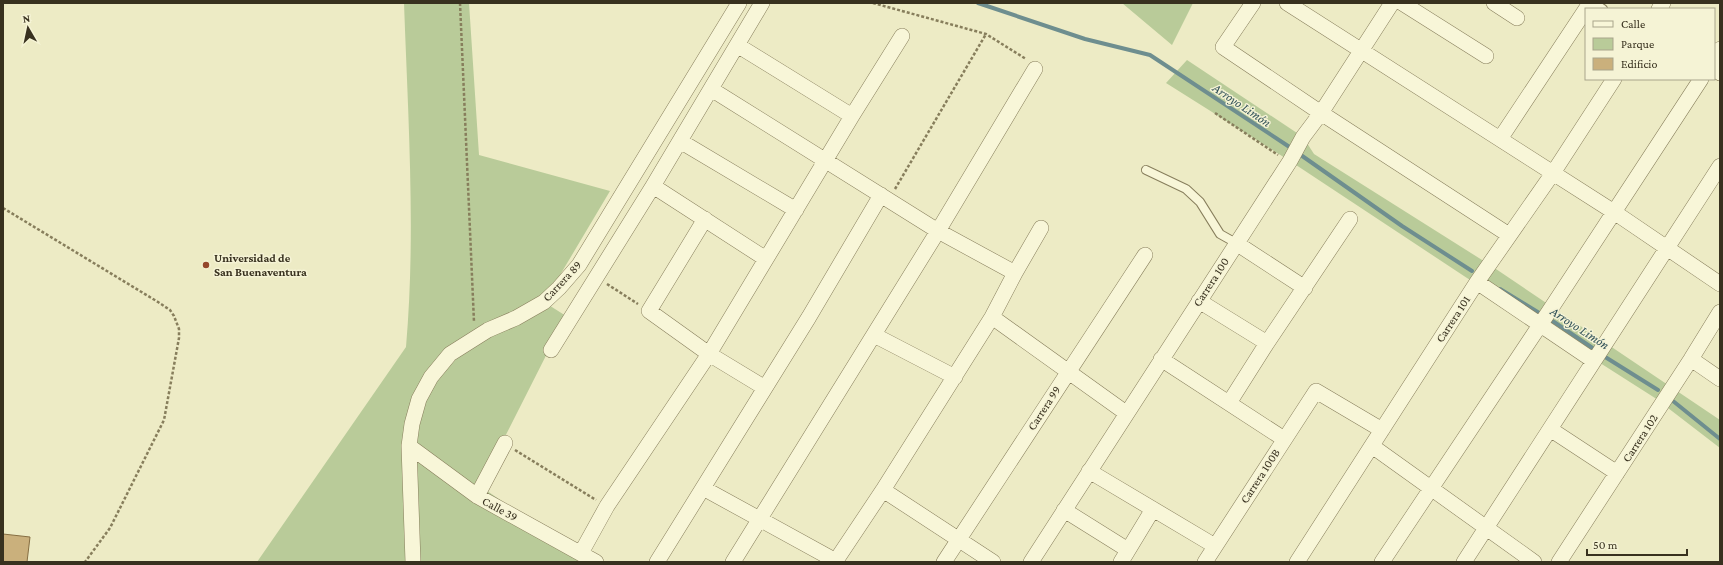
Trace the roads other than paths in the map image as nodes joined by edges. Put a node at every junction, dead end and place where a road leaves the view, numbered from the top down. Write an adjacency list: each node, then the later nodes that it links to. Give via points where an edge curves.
1 (739, 3): 64 (street, Carrera 89, via 579,265 544,302 488,330 450,354 419,399)
2 (762, 3): 11 (street)
3 (1253, 3): 18 (street, via 1223,47)
4 (1287, 3): 12 (street)
5 (1392, 3): 12 (street, Carrera 100)
6 (1402, 3): 13 (street)
7 (1494, 3): 9 (street)
8 (1585, 11): 20 (street)
9 (1517, 18)
10 (902, 36): 19 (street)
11 (737, 45): 17 (street); 19 (street)
12 (1362, 51): 18 (street, Carrera 100); 20 (street)
13 (1486, 56)
14 (1035, 69): 33 (street)
15 (1613, 80): 25 (street, Carrera 101)
16 (1700, 80): 29 (street)
17 (711, 90): 21 (street); 22 (street)
18 (1321, 113): 34 (street); 35 (street, Carrera 100)
19 (852, 116): 22 (street)
20 (1500, 139): 25 (street)
21 (680, 141): 26 (street); 28 (street)
22 (826, 160): 27 (street); 28 (street)
23 (1720, 166): 36 (street)
24 (1146, 170): 35 (lane, via 1186,189 1200,202 1220,234)
25 (1553, 173): 29 (street); 34 (street, Carrera 101)
26 (653, 186): 30 (street); 49 (street)
27 (885, 197): 33 (street); 57 (street)
28 (796, 210): 38 (street)
29 (1614, 212): 36 (street); 46 (street)
30 (705, 219): 38 (street); 50 (street, via 649,312)
31 (1350, 219): 42 (street)
32 (1041, 228): 39 (street)
33 (938, 231): 39 (street); 47 (street)
34 (1509, 235): 40 (street, Carrera 101)
35 (1236, 243): 42 (street); 43 (street, Carrera 100)
36 (1668, 248): 41 (street); 53 (street)
37 (1145, 255): 54 (street, Carrera 99)
38 (766, 258): 50 (street)
39 (1015, 273): 45 (street)
40 (1477, 282): 46 (street); 61 (street, Carrera 101)
41 (1720, 284)
42 (1305, 288): 48 (street)
43 (1199, 301): 48 (street); 51 (street, Carrera 100)
44 (1720, 312): 52 (street, Carrera 102)
45 (992, 317): 54 (street); 55 (street)
46 (1544, 319): 53 (street); 69 (street)
47 (874, 335): 55 (street); 74 (street)
48 (1267, 343): 58 (street)
49 (551, 350)
50 (709, 354): 57 (street); 78 (street, via 607,506)
51 (1161, 359): 58 (street); 59 (street, Carrera 100)
52 (1692, 359): 56 (street); 67 (street, Carrera 102)
53 (1595, 360): 60 (street)
54 (1068, 372): 59 (street); 76 (street, Carrera 99)
55 (955, 377): 70 (street)
56 (1720, 379)
57 (765, 388): 68 (street)
58 (1229, 403): 62 (street)
59 (1126, 413): 66 (street, Carrera 100)
60 (1550, 429): 67 (street); 75 (street)
61 (1382, 430): 62 (street, Carrera 100B, via 1316,391); 65 (street, Carrera 101)
62 (1284, 439): 77 (street, Carrera 100B)
63 (505, 443): 71 (street)
64 (409, 446): 71 (street, Calle 39); 81 (street, Carrera 89)
65 (1372, 446): 69 (street); 89 (street, Carrera 101)
66 (1089, 471): 72 (street); 73 (street, Carrera 100)
67 (1617, 473): 93 (street, Carrera 102)
68 (703, 488): 74 (street); 83 (street)
69 (1430, 488): 75 (street); 90 (street)
70 (883, 490): 76 (street); 80 (street)
71 (477, 496): 78 (street, Calle 39)
72 (1153, 509): 77 (street); 79 (street)
73 (1064, 510): 79 (street); 87 (street, Carrera 100)
74 (760, 518): 80 (street); 84 (street)
75 (1487, 528): 91 (street); 92 (street)
76 (959, 540): 85 (street, Carrera 99); 86 (street)
77 (1215, 546): 88 (street, Carrera 100B)
78 (581, 553): 82 (street, Calle 39)
79 (1124, 556)
80 (836, 561)
81 (413, 562)
82 (596, 562)
83 (657, 562)
84 (734, 562)
85 (944, 562)
86 (993, 562)
87 (1031, 562)
88 (1205, 562)
89 (1297, 562)
90 (1382, 562)
91 (1464, 562)
92 (1534, 562)
93 (1559, 562)

